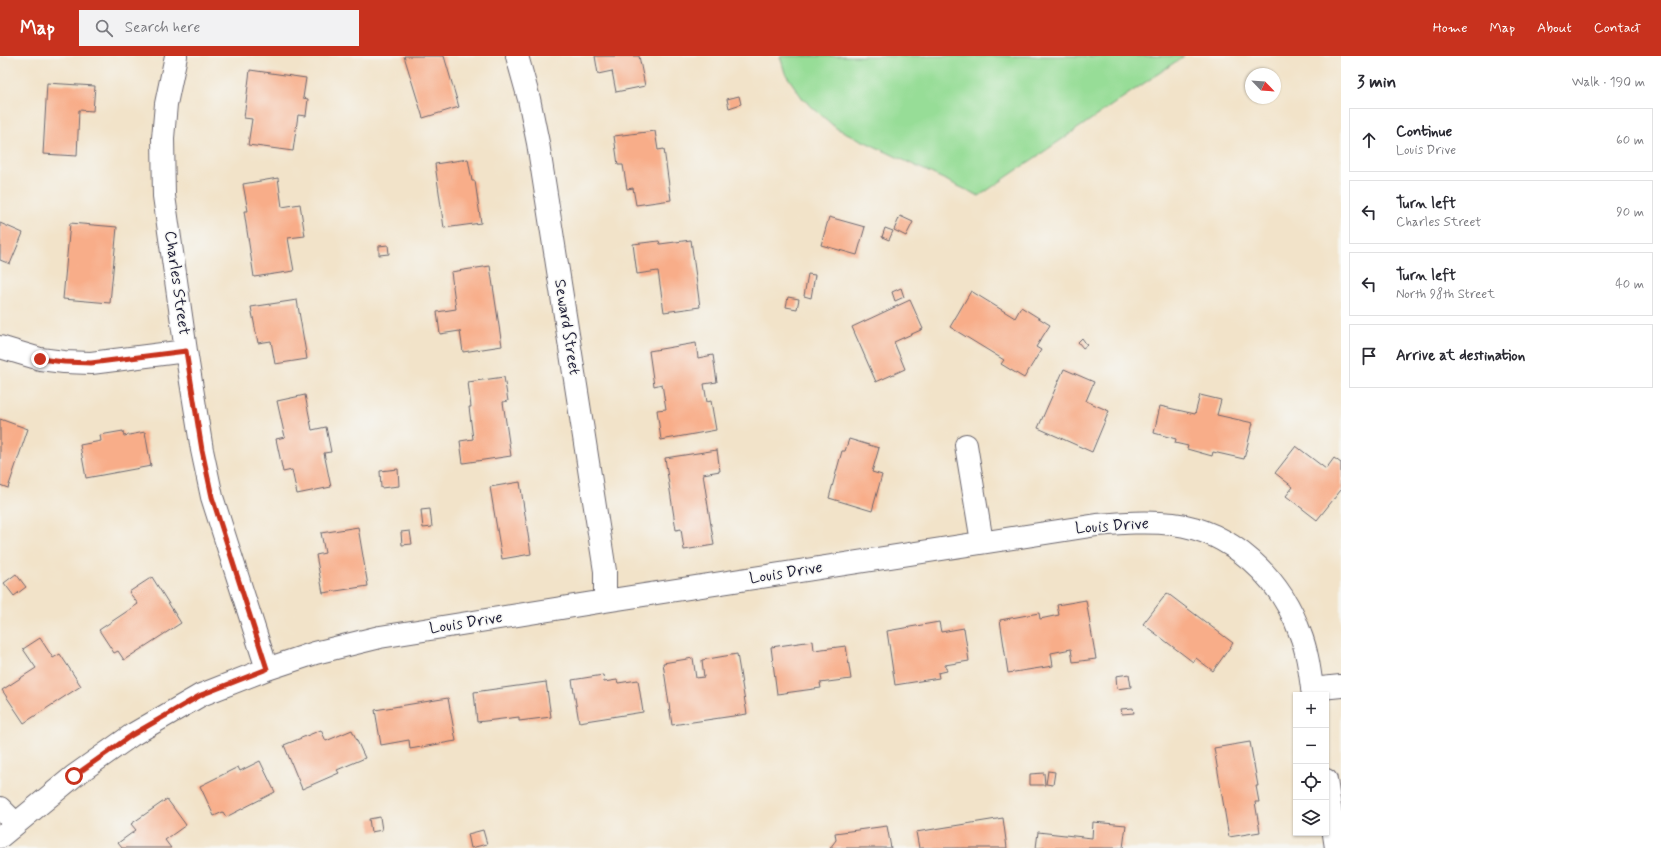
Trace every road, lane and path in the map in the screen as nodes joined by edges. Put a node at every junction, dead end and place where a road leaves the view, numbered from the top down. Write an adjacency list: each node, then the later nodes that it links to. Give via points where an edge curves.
1 (176, 56): 4 (street, Charles Street, via 166,104 163,138 164,196)
2 (517, 56): 7 (street, Seward Street, via 539,150 605,571)
3 (0, 347): 4 (street, via 40,359 91,363)
4 (186, 351): 8 (street, Charles Street, via 212,497)
5 (966, 445): 6 (street)
6 (982, 542): 7 (street, Louis Drive); 10 (street, Louis Drive, via 1133,522 1173,524 1211,535 1242,552 1268,576 1281,594 1301,633)
7 (605, 601): 8 (street, Louis Drive, via 380,637 315,652)
8 (267, 669): 13 (street, Louis Drive, via 201,695 132,735 74,776)
9 (1341, 686): 10 (street, Louis Drive)
10 (1313, 692)
11 (1329, 800): 14 (street)
12 (0, 808): 13 (street)
13 (7, 830)
14 (1336, 848)

